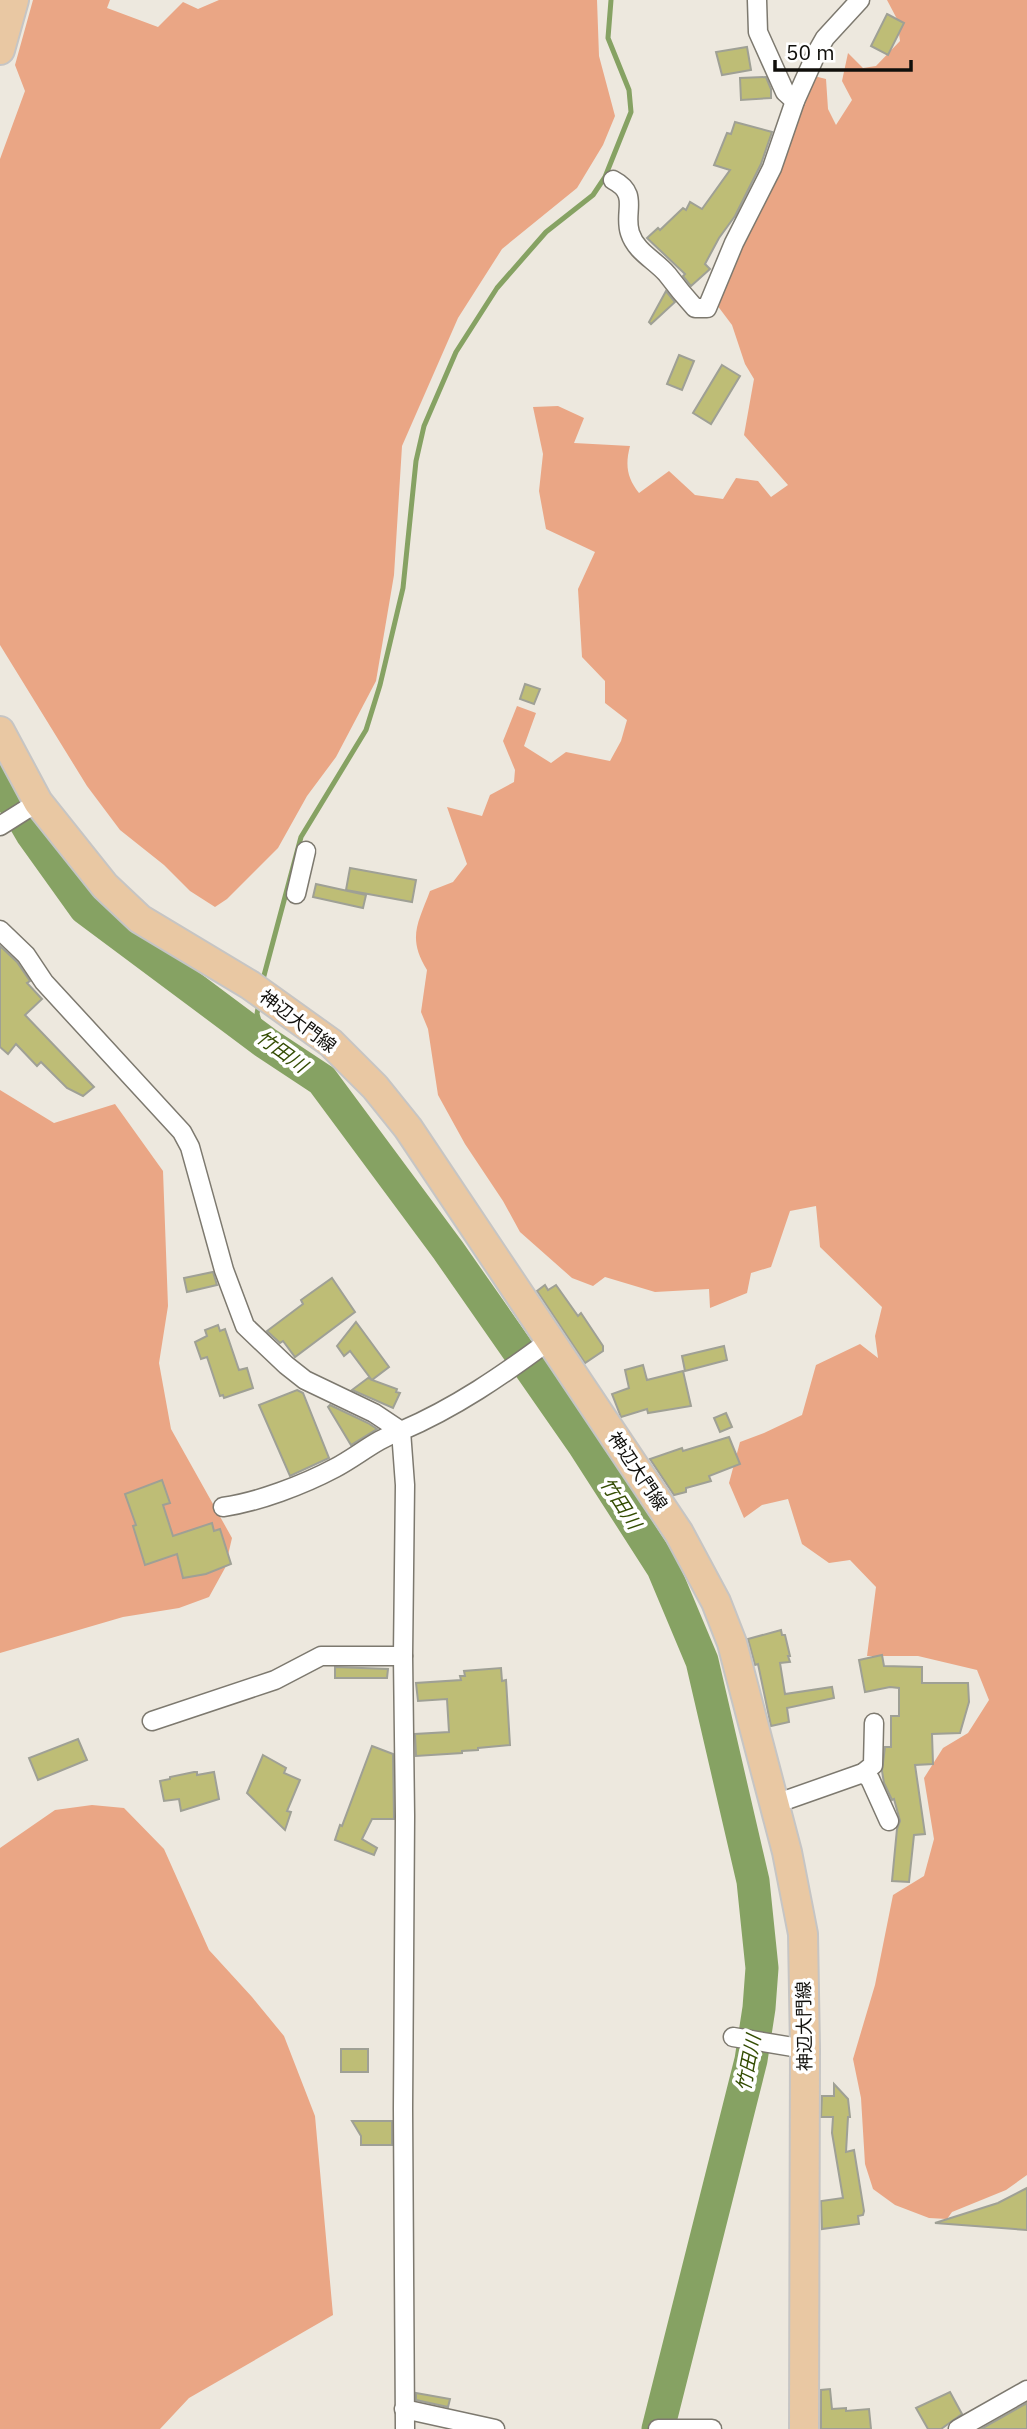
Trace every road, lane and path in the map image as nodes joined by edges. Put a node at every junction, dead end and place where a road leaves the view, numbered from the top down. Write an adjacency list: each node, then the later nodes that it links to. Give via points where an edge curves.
1 (14, 0): 4 (main road)
2 (757, 0): 5 (street, via 758,32 785,92)
3 (860, 0): 5 (street, via 825,38)
4 (0, 50)
5 (795, 101): 6 (street, via 772,168 707,308 695,308 643,254 630,233 628,193)
6 (613, 180)
7 (0, 731): 8 (main road, 神辺大門線)
8 (33, 805): 9 (street); 13 (main road, 神辺大門線, via 140,919 261,992 331,1043 375,1087 408,1128)
9 (3, 821)
10 (306, 851): 11 (street)
11 (296, 894)
12 (0, 930): 14 (street, via 182,1132 246,1326 305,1380)
13 (544, 1344): 14 (street, via 441,1413); 20 (main road, 神辺大門線, via 679,1533 716,1602 732,1643)
14 (401, 1431): 15 (street, via 384,1436 335,1468 250,1503); 16 (street, via 405,1485)
15 (223, 1507)
16 (403, 1656): 17 (street, via 321,1656 275,1680); 25 (street)
17 (152, 1721)
18 (874, 1723): 19 (street, via 873,1765)
19 (863, 1773): 20 (street); 21 (street)
20 (775, 1804): 23 (main road, 神辺大門線, via 803,1934)
21 (889, 1821)
22 (736, 2037): 23 (street)
23 (793, 2048): 31 (main road, 神辺大門線)
24 (1027, 2390): 32 (street)
25 (404, 2409): 27 (street); 28 (street)
26 (690, 2428): 29 (street); 30 (street)
27 (405, 2429)
28 (495, 2429)
29 (658, 2429)
30 (712, 2429)
31 (804, 2429)
32 (958, 2429)

